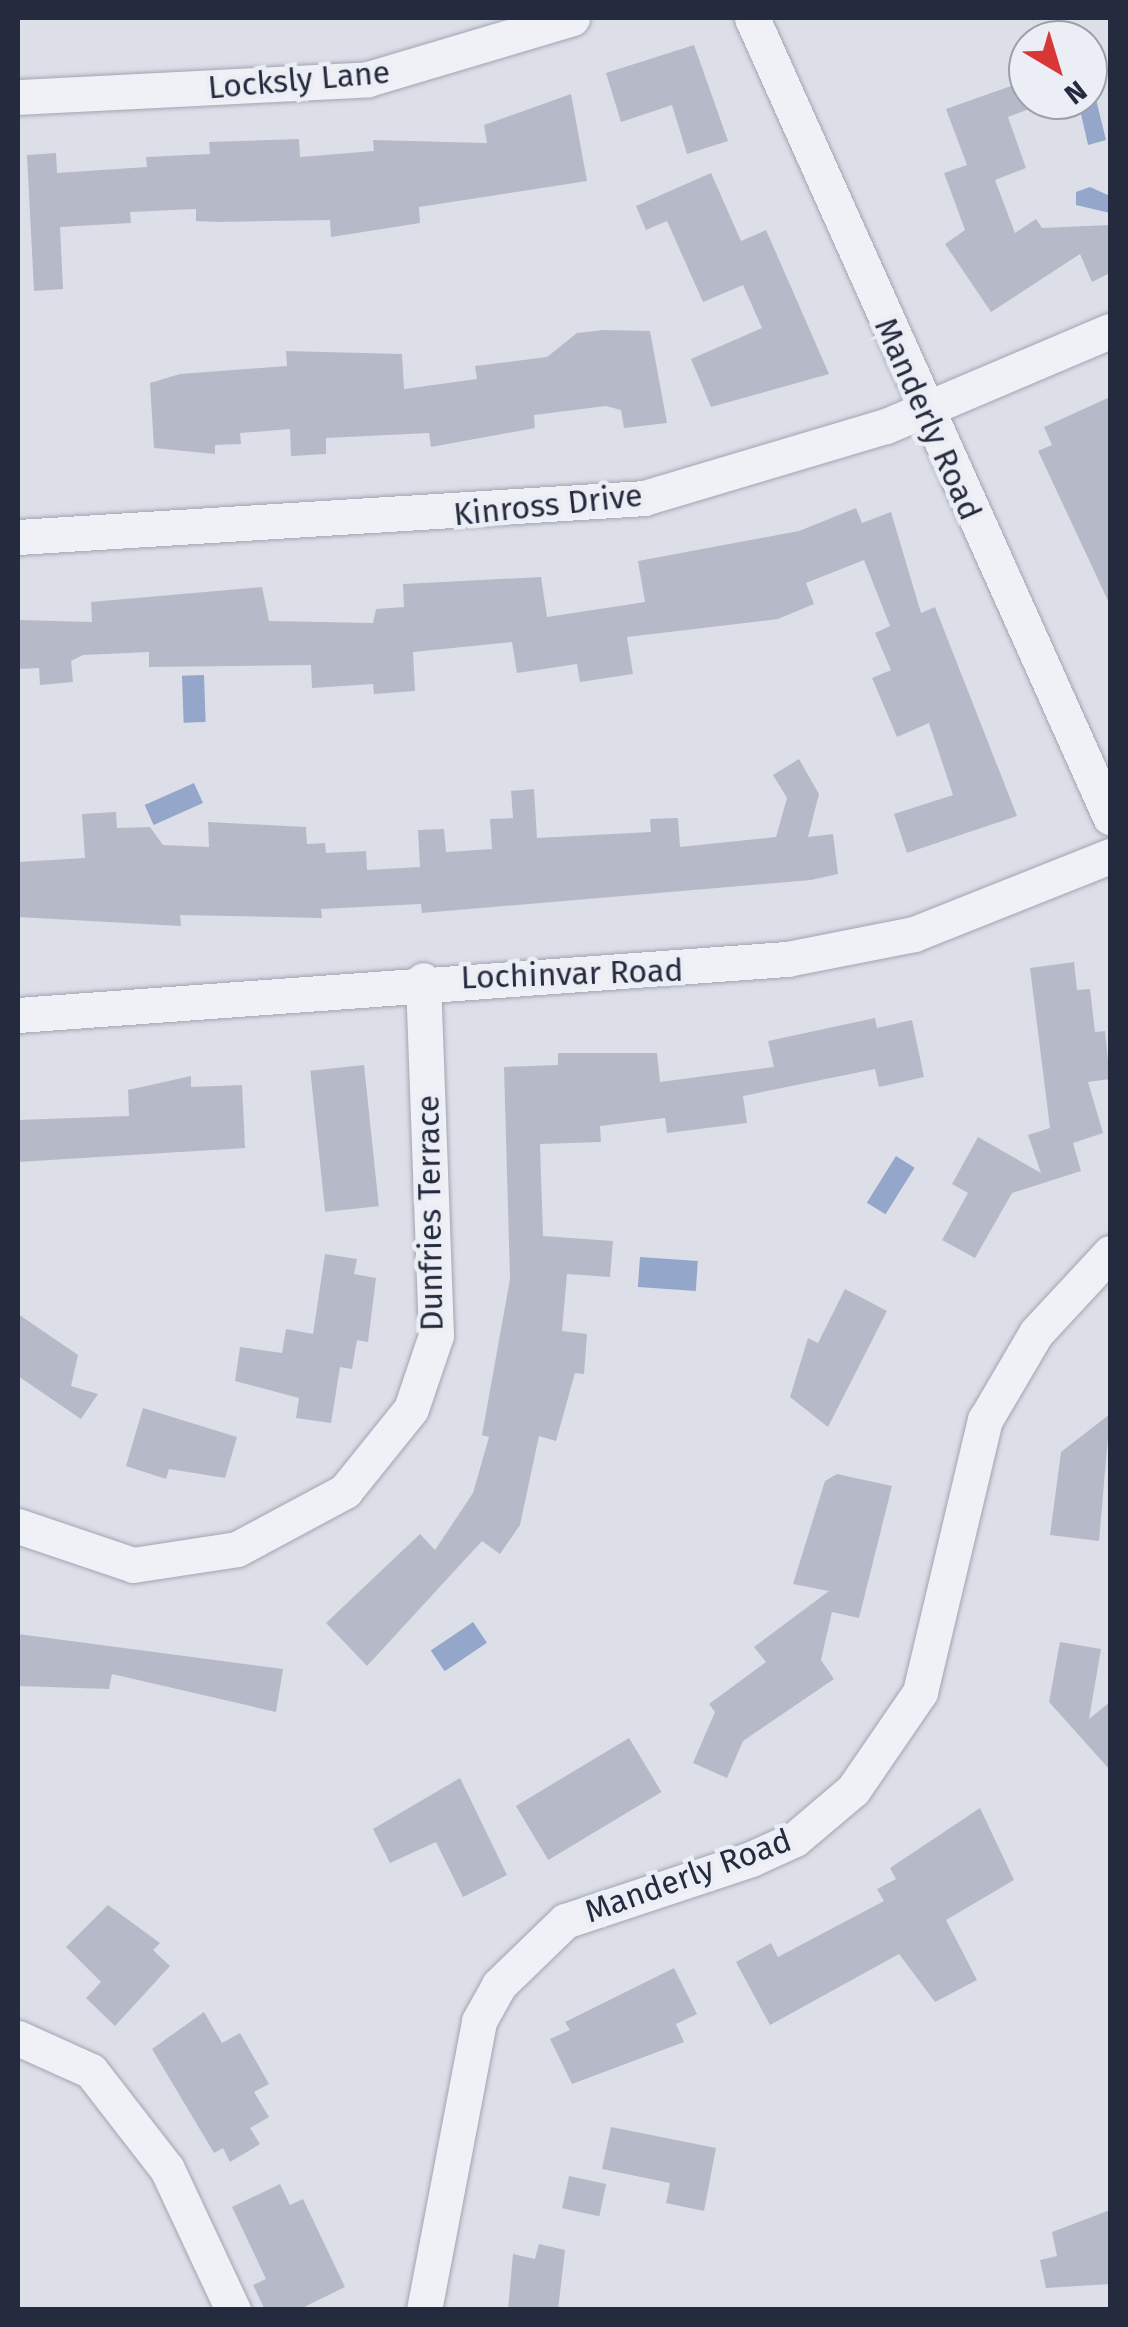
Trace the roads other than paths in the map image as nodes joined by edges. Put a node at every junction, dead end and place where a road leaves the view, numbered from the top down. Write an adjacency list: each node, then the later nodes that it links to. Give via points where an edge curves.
1 (572, 18): 3 (street, Locksly Lane, via 368,79)
2 (752, 18): 5 (street, Manderly Road)
3 (18, 98)
4 (1110, 331): 5 (street, Kinross Drive)
5 (922, 408): 6 (street, Kinross Drive, via 625,500); 7 (street, Manderly Road)
6 (18, 537)
7 (1110, 817)
8 (1110, 856): 9 (street, Lochinvar Road, via 914,934 787,958 639,976)
9 (423, 980): 10 (street, Lochinvar Road); 12 (street, Dunfries Terrace, via 436,1336 411,1409 344,1491 237,1549 132,1565)
10 (18, 1015)
11 (1110, 1253): 15 (street, Manderly Road, via 1036,1333 991,1406 920,1692 853,1790 780,1846 564,1921 499,1985 479,2021)
12 (18, 1526)
13 (18, 2038): 14 (street, via 91,2071 168,2169)
14 (233, 2310)
15 (424, 2310)

